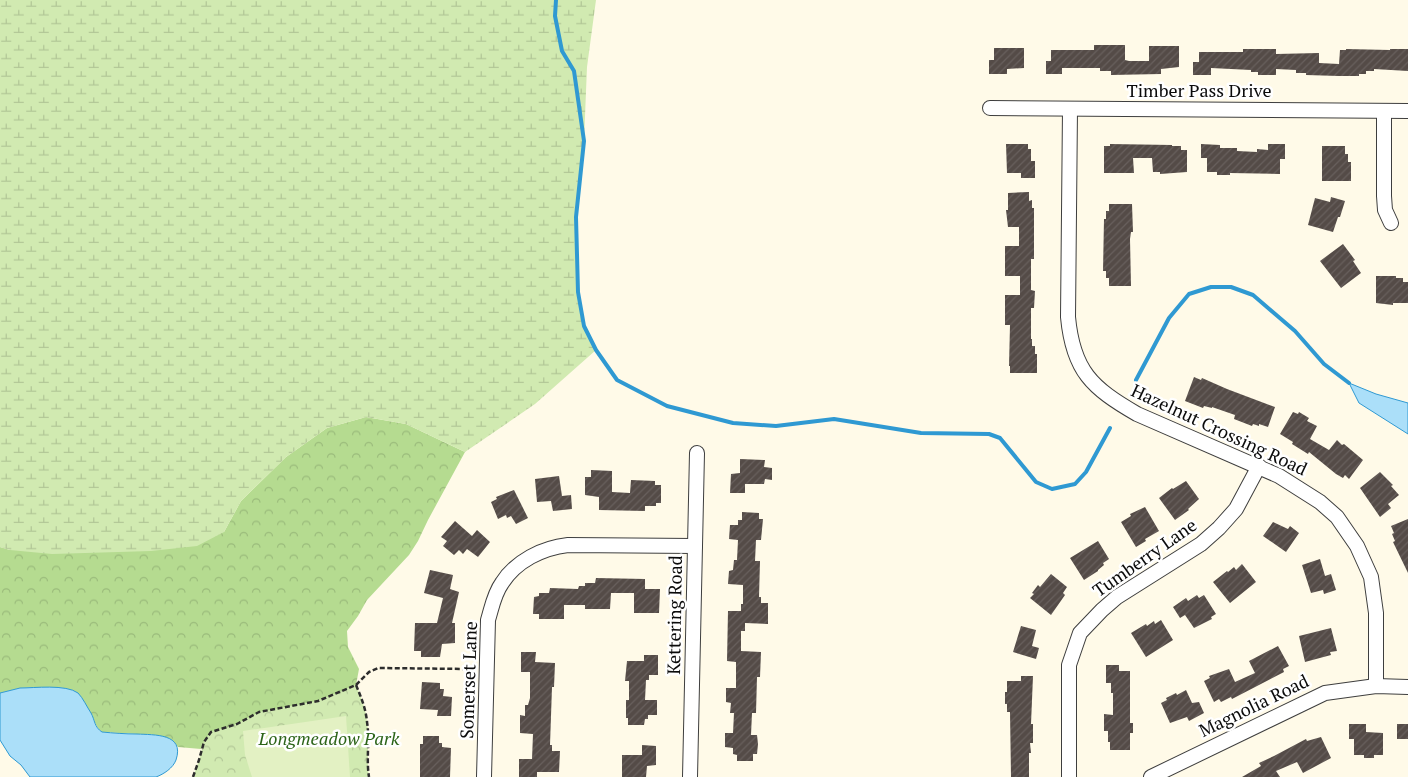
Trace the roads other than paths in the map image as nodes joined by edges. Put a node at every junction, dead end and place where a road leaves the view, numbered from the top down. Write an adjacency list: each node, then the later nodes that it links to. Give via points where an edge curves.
1 (990, 108): 2 (street, Timber Pass Drive)
2 (1070, 110): 3 (street, Timber Pass Drive); 7 (street, Hazelnut Crossing Road, via 1068,317 1073,350 1084,374 1116,402 1137,414)
3 (1384, 110): 4 (street, Timber Pass Drive); 5 (street, via 1384,196 1385,210)
4 (1408, 111)
5 (1391, 223)
6 (697, 453): 8 (street, Kettering Road)
7 (1259, 466): 9 (street, Hazelnut Crossing Road, via 1320,502 1337,516 1357,546 1371,577 1375,596); 13 (street, Tumberry Lane, via 1236,509 1219,528 1201,544 1117,597 1080,632 1069,664)
8 (696, 546): 11 (street, Somerset Lane, via 556,546 522,562 502,582 488,620); 12 (street, Kettering Road)
9 (1376, 686): 10 (street, Magnolia Road); 14 (street, Magnolia Road, via 1325,693)
10 (1408, 687)
11 (484, 777)
12 (690, 777)
13 (1069, 777)
14 (1151, 777)

